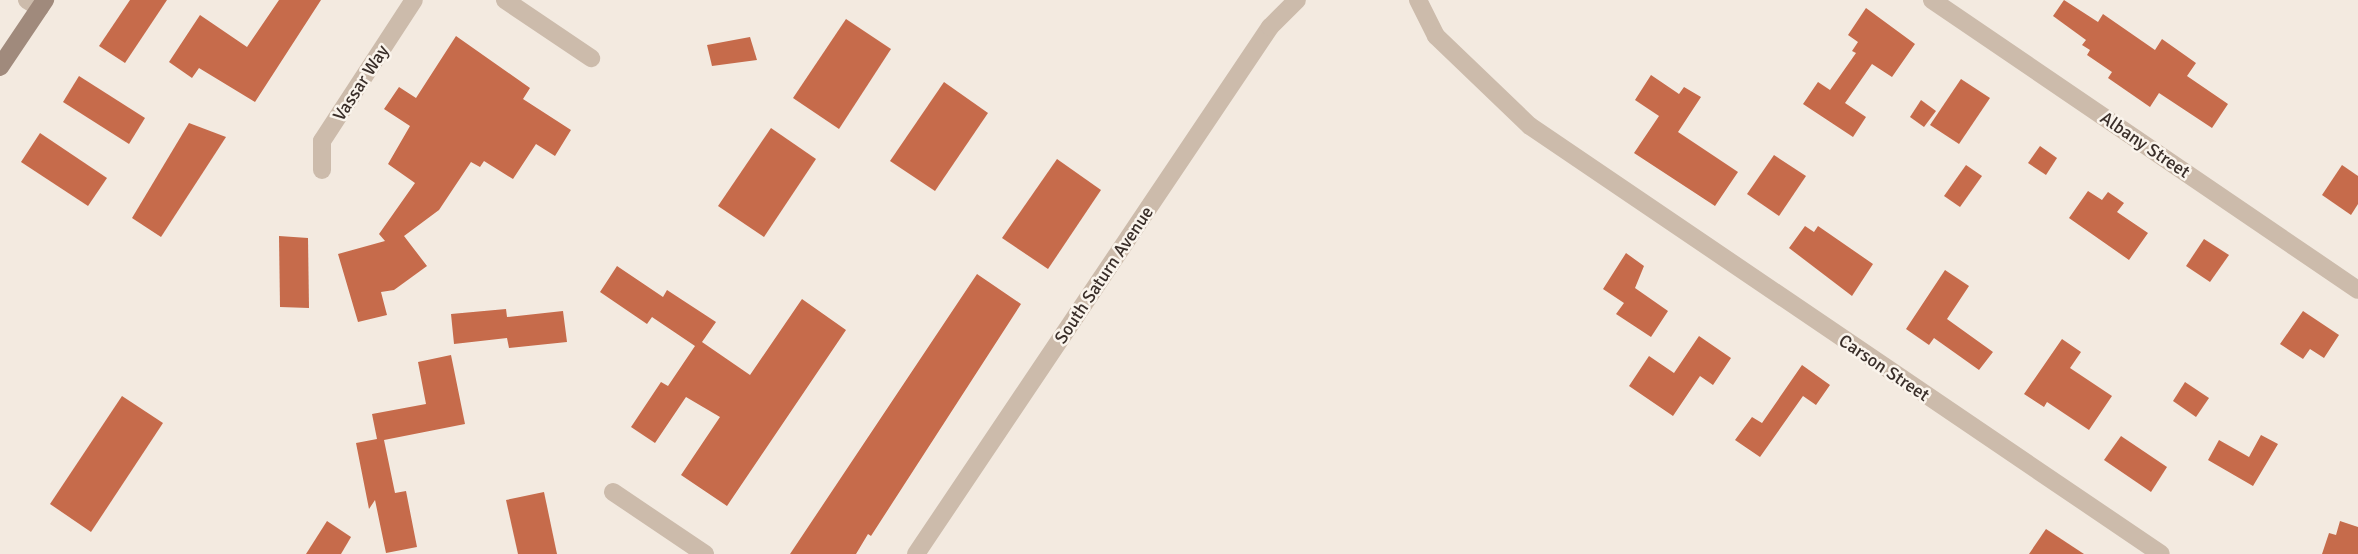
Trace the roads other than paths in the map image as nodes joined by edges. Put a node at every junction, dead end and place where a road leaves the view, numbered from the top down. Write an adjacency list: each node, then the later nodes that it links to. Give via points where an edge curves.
1 (414, 0): 9 (street, Vassar Way, via 322,141)
2 (506, 0): 7 (street)
3 (1297, 0): 13 (street, South Saturn Avenue, via 1270,27)
4 (1418, 0): 14 (street, Carson Street, via 1436,36 1530,126)
5 (1932, 0): 10 (street, Albany Street)
6 (37, 3): 8 (main road)
7 (591, 58)
8 (0, 67)
9 (322, 170)
10 (2358, 290)
11 (613, 492): 12 (street)
12 (705, 554)
13 (916, 554)
14 (2161, 554)

